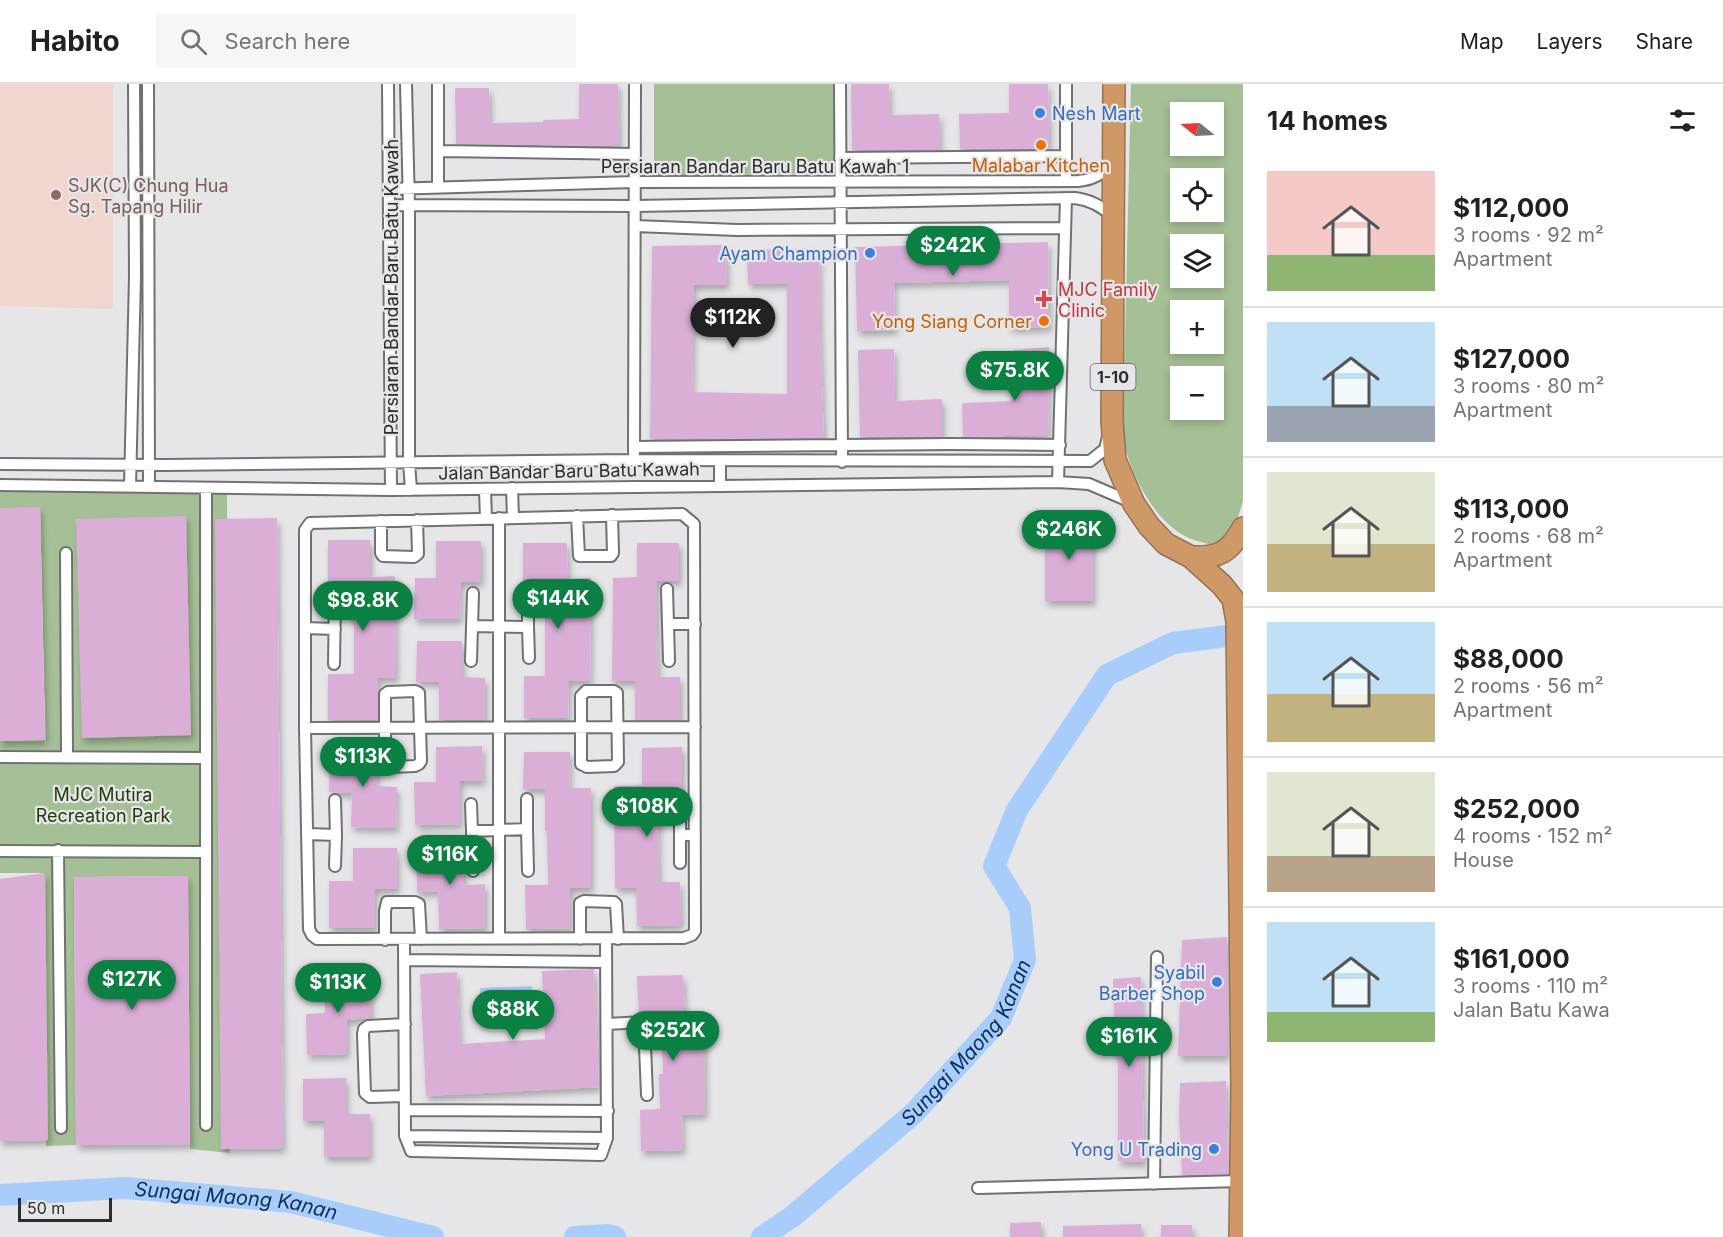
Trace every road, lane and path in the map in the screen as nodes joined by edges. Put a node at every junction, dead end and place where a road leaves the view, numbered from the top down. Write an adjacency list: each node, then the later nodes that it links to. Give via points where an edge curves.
1 (134, 84): 42 (street, via 135,277)
2 (148, 84): 40 (street)
3 (388, 84): 20 (street, Persiaran Bandar Baru Batu Kawah)
4 (406, 84): 19 (street, Persiaran Bandar Baru Batu Kawah)
5 (438, 84): 10 (street)
6 (635, 84): 11 (street)
7 (840, 84): 13 (street)
8 (1066, 84): 12 (street)
9 (1114, 84): 14 (highway, 1-10)
10 (438, 151): 11 (street); 18 (street)
11 (635, 154): 16 (street)
12 (1066, 156): 13 (street); 15 (street)
13 (840, 158): 17 (street)
14 (1115, 161): 15 (street, Persiaran Bandar Baru Batu Kawah 1, via 1090,180); 26 (highway, 1-10)
15 (1066, 181): 17 (street, Persiaran Bandar Baru Batu Kawah 1)
16 (635, 182): 17 (street, Persiaran Bandar Baru Batu Kawah 1); 18 (street, Persiaran Bandar Baru Batu Kawah 1); 25 (street)
17 (840, 182): 22 (street)
18 (438, 186): 19 (street, Persiaran Bandar Baru Batu Kawah 1)
19 (408, 188): 20 (street, Persiaran Bandar Baru Batu Kawah 1); 24 (street, Persiaran Bandar Baru Batu Kawah)
20 (389, 189): 23 (street, Persiaran Bandar Baru Batu Kawah)
21 (1066, 198): 22 (street, Persiaran Bandar Baru Batu Kawah 1); 26 (street, Persiaran Bandar Baru Batu Kawah 1, via 1087,200); 28 (street)
22 (841, 201): 25 (street, Persiaran Bandar Baru Batu Kawah 1); 29 (street)
23 (389, 205): 24 (street, Persiaran Bandar Baru Batu Kawah 1); 36 (street, Persiaran Bandar Baru Batu Kawah)
24 (408, 206): 25 (street, Persiaran Bandar Baru Batu Kawah 1); 37 (street, Persiaran Bandar Baru Batu Kawah)
25 (635, 206): 27 (street)
26 (1114, 217): 30 (highway, 1-10)
27 (635, 226): 29 (street); 33 (street)
28 (1065, 228): 29 (street); 32 (street)
29 (841, 230): 31 (street)
30 (1112, 421): 39 (street, Jalan Bandar Baru Batu Kawah, via 1105,449 1090,461); 53 (highway, 1-10, via 1115,460)
31 (842, 445): 32 (street); 33 (street); 38 (street)
32 (1060, 445): 39 (street)
33 (634, 447): 34 (street)
34 (634, 460): 35 (street, Jalan Bandar Baru Batu Kawah); 37 (street, Jalan Bandar Baru Batu Kawah)
35 (720, 461): 38 (street, Jalan Bandar Baru Batu Kawah); 45 (street)
36 (390, 462): 37 (street, Jalan Bandar Baru Batu Kawah); 40 (street, Jalan Bandar Baru Batu Kawah); 51 (street, Persiaran Bandar Baru Batu Kawah)
37 (409, 462): 52 (street, Persiaran Bandar Baru Batu Kawah)
38 (842, 462): 39 (street, Jalan Bandar Baru Batu Kawah)
39 (1060, 462): 43 (street)
40 (148, 464): 42 (street, Jalan Bandar Baru Batu Kawah); 47 (street)
41 (0, 465): 42 (street, Jalan Bandar Baru Batu Kawah)
42 (130, 465): 46 (street)
43 (1058, 482): 45 (street, Jalan Bandar Baru Batu Kawah); 53 (street, Jalan Bandar Baru Batu Kawah, via 1089,484)
44 (0, 485): 46 (street, Jalan Bandar Baru Batu Kawah)
45 (720, 485): 49 (street, Jalan Bandar Baru Batu Kawah)
46 (130, 486): 47 (street, Jalan Bandar Baru Batu Kawah)
47 (149, 486): 48 (street, Jalan Bandar Baru Batu Kawah)
48 (206, 488): 51 (street, Jalan Bandar Baru Batu Kawah); 88 (street)
49 (512, 488): 50 (street, Jalan Bandar Baru Batu Kawah); 57 (street)
50 (485, 489): 52 (street, Jalan Bandar Baru Batu Kawah); 58 (street)
51 (391, 490): 52 (street, Jalan Bandar Baru Batu Kawah)
52 (411, 490)
53 (1134, 504): 63 (highway, 1-10, via 1167,544)
54 (612, 515): 55 (street); 55 (street, via 611,556 579,556); 69 (street, via 682,514 694,524)
55 (578, 516): 57 (street)
56 (499, 518): 57 (street); 58 (street); 71 (street)
57 (513, 518)
58 (486, 519): 59 (street)
59 (417, 520): 60 (street); 60 (street, via 418,554 414,557 383,556)
60 (381, 521): 73 (street, via 307,526)
61 (1243, 528): 63 (highway, via 1224,552 1209,558)
62 (66, 552): 87 (street)
63 (1191, 557): 127 (highway, 1-10, via 1233,599 1237,621)
64 (667, 589): 68 (street)
65 (473, 593): 70 (street)
66 (335, 596): 74 (street)
67 (528, 601): 72 (street)
68 (668, 624): 69 (street); 77 (street)
69 (695, 624): 79 (street)
70 (472, 626): 71 (street); 76 (street)
71 (500, 627): 72 (street); 83 (street)
72 (528, 627): 75 (street)
73 (305, 628): 74 (street); 80 (street)
74 (335, 629): 78 (street)
75 (530, 658)
76 (471, 661)
77 (669, 661)
78 (334, 664)
79 (695, 727): 85 (street); 99 (street)
80 (305, 728): 81 (street); 96 (street)
81 (384, 728): 82 (street); 82 (street, via 385,694 415,690 419,693); 82 (street, via 385,762 390,767 419,764)
82 (420, 728): 83 (street)
83 (500, 728): 84 (street); 94 (street)
84 (581, 728): 85 (street); 85 (street, via 581,696 586,691 617,693); 85 (street, via 581,764 587,767 617,765)
85 (618, 728)
86 (0, 757): 87 (street)
87 (67, 757): 88 (street)
88 (206, 758): 102 (street)
89 (527, 799): 93 (street)
90 (335, 800): 97 (street)
91 (471, 804): 95 (street)
92 (680, 812): 98 (street)
93 (527, 829): 94 (street); 106 (street)
94 (500, 830): 95 (street); 107 (street)
95 (472, 831): 105 (street)
96 (307, 834): 97 (street); 112 (street, via 312,935 317,939)
97 (336, 835): 104 (street)
98 (680, 835): 99 (street); 103 (street)
99 (695, 835): 111 (street, via 695,931 684,938)
100 (58, 850): 101 (street); 102 (street); 124 (street)
101 (0, 851)
102 (204, 852): 123 (street)
103 (680, 863)
104 (335, 866)
105 (473, 871)
106 (528, 871)
107 (499, 938): 108 (street); 109 (street)
108 (422, 939): 112 (street, via 419,904 387,902); 113 (street)
109 (580, 939): 110 (street); 111 (street, via 579,907 584,901 616,904)
110 (606, 939): 111 (street); 116 (street)
111 (618, 939)
112 (385, 940): 113 (street)
113 (404, 940): 115 (street)
114 (1157, 957): 128 (street)
115 (405, 960): 116 (street); 117 (street)
116 (606, 962): 118 (street)
117 (405, 1024): 120 (street); 120 (street, via 368,1026 363,1034 365,1093 370,1097)
118 (607, 1024): 119 (street, via 644,1022); 122 (street)
119 (647, 1095)
120 (405, 1096): 121 (street)
121 (405, 1110): 122 (street); 125 (street)
122 (608, 1111): 126 (street)
123 (206, 1125)
124 (61, 1128)
125 (405, 1136): 126 (street); 126 (street, via 408,1147 416,1152 601,1155)
126 (607, 1138)
127 (1241, 1180): 128 (street); 130 (highway, 1-10)
128 (1154, 1184): 129 (street)
129 (978, 1188)
130 (1240, 1237)

